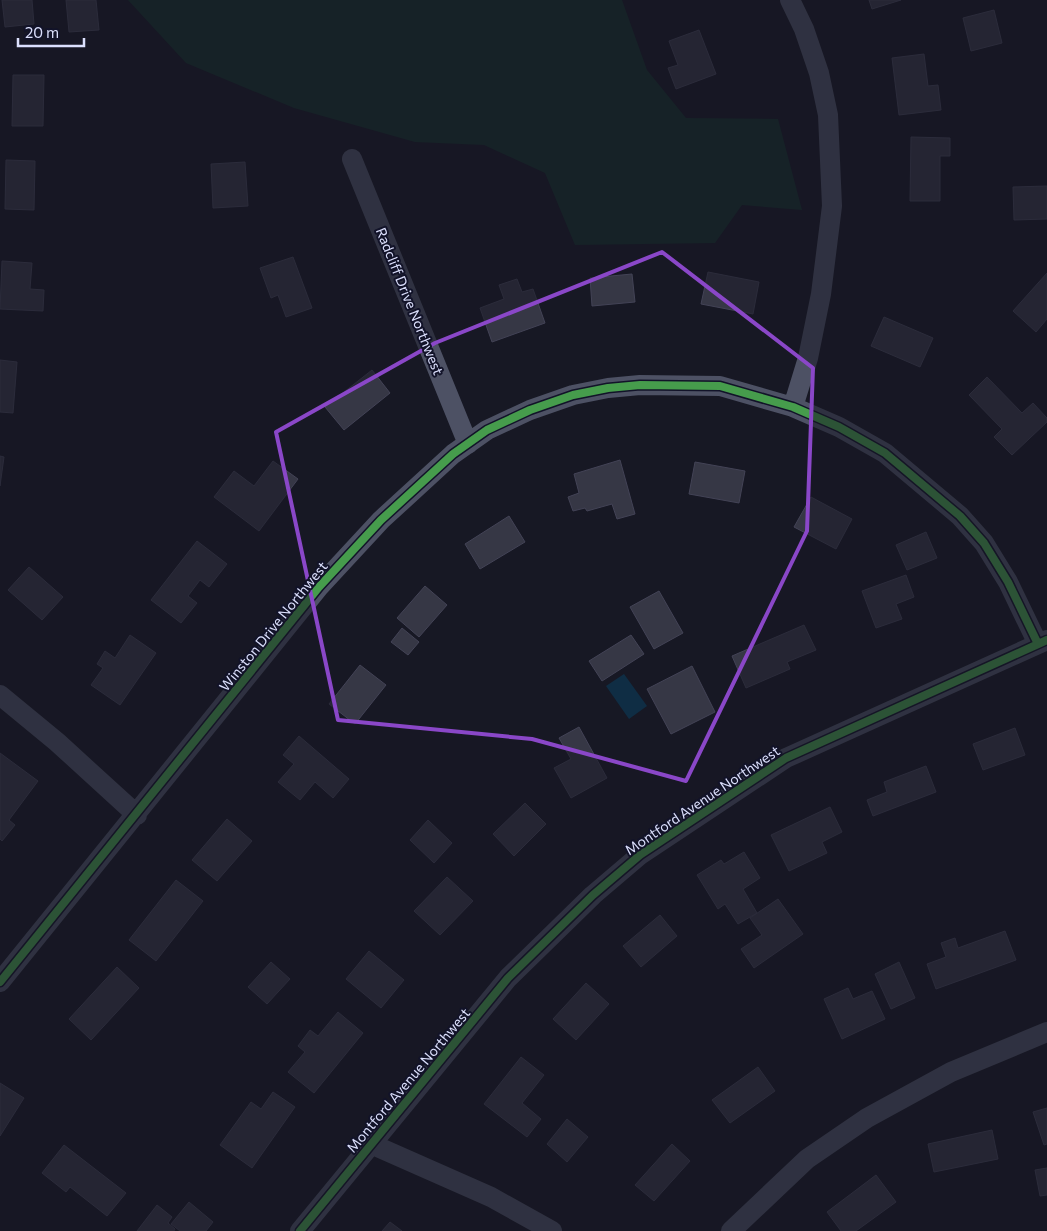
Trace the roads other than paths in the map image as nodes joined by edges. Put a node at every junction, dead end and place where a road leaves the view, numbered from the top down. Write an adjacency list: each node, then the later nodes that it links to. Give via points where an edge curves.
1 (790, 0): 3 (street, via 804,29 828,115 832,206 821,294 808,358)
2 (352, 159): 4 (street, Radcliff Drive Northwest)
3 (793, 407): 4 (street, Winston Drive Northwest, via 720,386 608,388 573,395 530,410 487,430); 5 (street, Winston Drive Northwest, via 839,427 885,454 960,516 984,544)
4 (468, 444): 7 (street, Winston Drive Northwest, via 380,520 319,587)
5 (1043, 642): 10 (street, Montford Avenue Northwest, via 786,758 640,855 593,895 508,978)
6 (0, 695): 7 (street)
7 (137, 815): 8 (street, Winston Drive Northwest)
8 (0, 982)
9 (1047, 1032): 13 (street, via 951,1072 867,1118 807,1159)
10 (371, 1144): 11 (street, Montford Avenue Northwest); 12 (street, via 491,1197)
11 (300, 1231)
12 (552, 1231)
13 (731, 1231)

